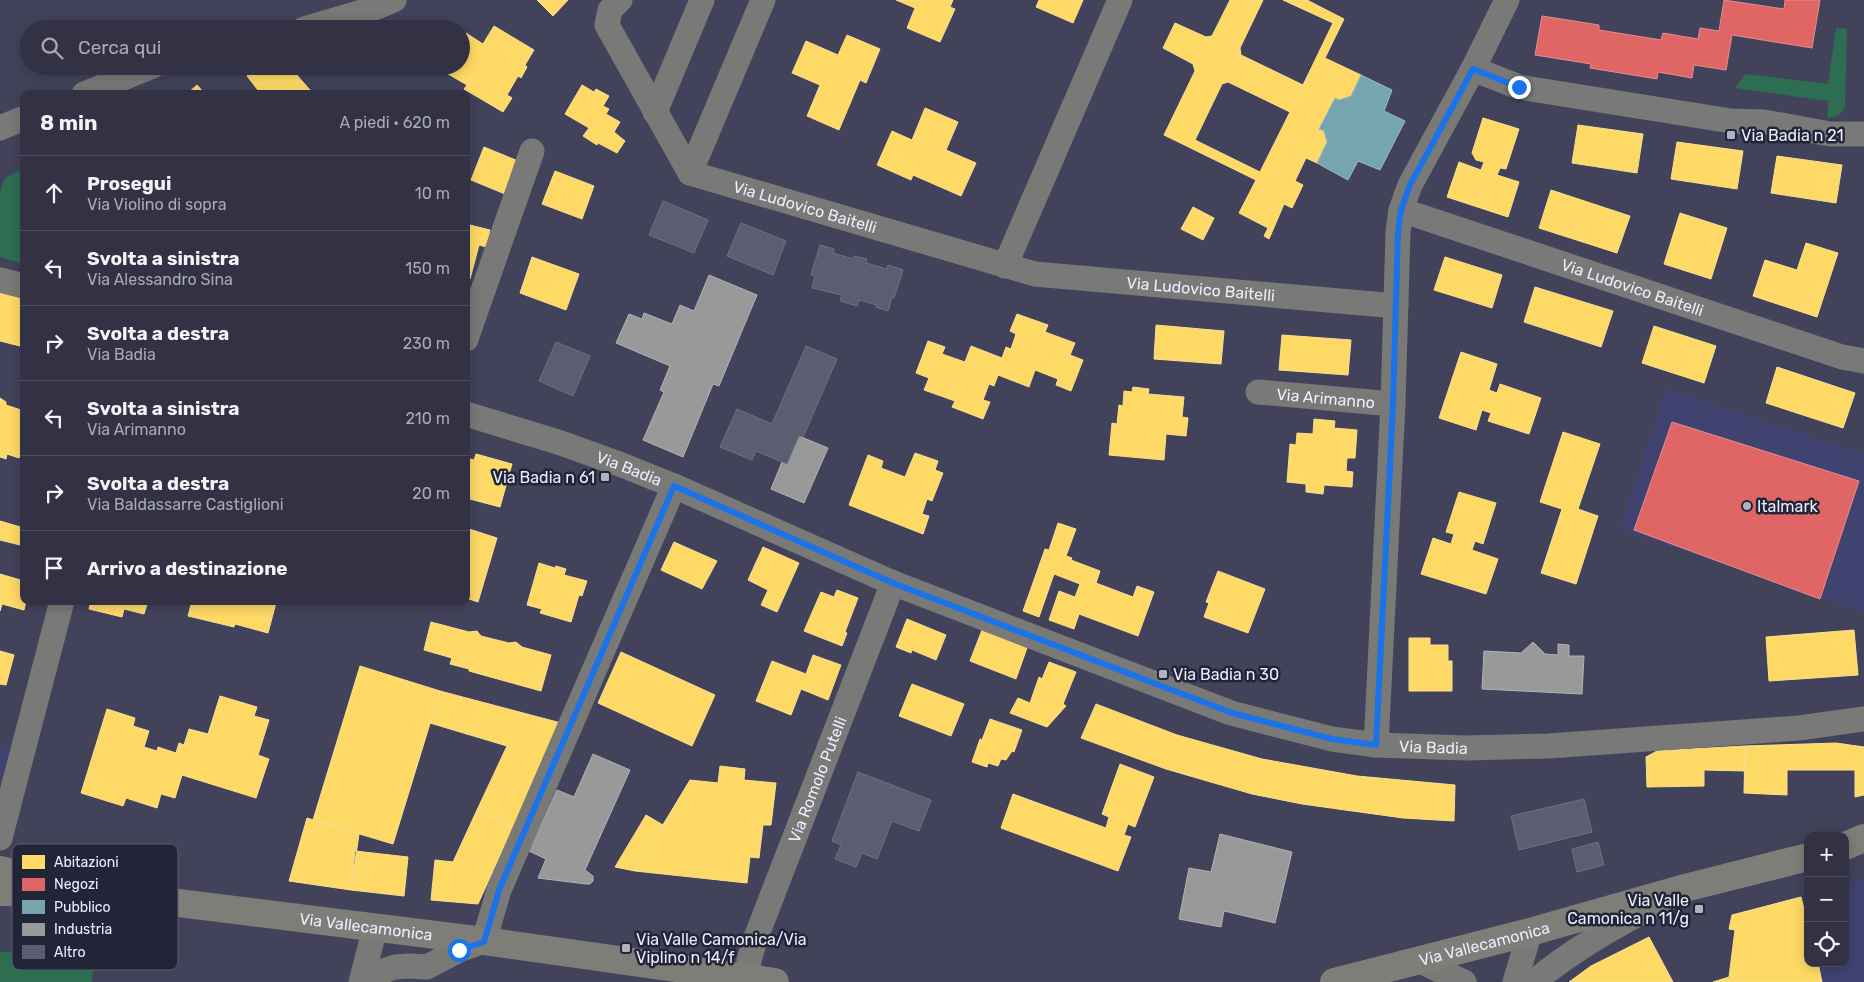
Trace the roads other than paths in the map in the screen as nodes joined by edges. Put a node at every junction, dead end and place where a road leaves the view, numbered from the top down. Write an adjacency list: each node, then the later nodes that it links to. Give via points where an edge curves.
1 (394, 0): 7 (street)
2 (620, 0): 11 (street, via 610,10 607,25)
3 (702, 0): 11 (street)
4 (763, 0): 16 (street)
5 (1120, 0): 18 (street)
6 (1507, 0): 8 (street, Via Arimanno)
7 (335, 20)
8 (1473, 69): 14 (street, via 1519,87 1731,121 1764,122 1830,134); 17 (street, Via Arimanno, via 1410,185)
9 (131, 75): 10 (street)
10 (94, 90)
11 (655, 112): 16 (street)
12 (20, 120): 13 (street)
13 (0, 128)
14 (1864, 134)
15 (532, 151): 22 (street)
16 (690, 173): 18 (street, Via Ludovico Baitelli)
17 (1401, 210): 21 (street, Via Arimanno); 23 (street, Via Ludovico Baitelli, via 1842,357)
18 (1005, 266): 21 (street, Via Ludovico Baitelli, via 1035,274)
19 (0, 280): 20 (street)
20 (20, 285)
21 (1396, 306): 25 (street, Via Arimanno)
22 (470, 328)
23 (1864, 361)
24 (1258, 392): 25 (street, Via Arimanno)
25 (1393, 404): 33 (street, Via Arimanno)
26 (470, 415): 27 (street, Via Badia, via 561,443)
27 (674, 486): 28 (street, Via Badia); 44 (street, via 499,890)
28 (893, 583): 33 (street, Via Badia, via 1232,713 1332,739); 46 (street, Via Romolo Putelli, via 755,940 748,960)
29 (61, 605): 34 (street)
30 (1864, 719): 31 (street, Via Badia)
31 (1799, 728): 32 (street, Via Badia); 33 (street, Via Badia, via 1549,746)
32 (1864, 736)
33 (1376, 745)
34 (0, 838)
35 (1864, 838): 36 (main road)
36 (1849, 846)
37 (1849, 848): 38 (main road)
38 (1864, 850)
39 (1804, 858): 40 (main road, Via Vallecamonica)
40 (1685, 888): 43 (main road, Via Vallecamonica); 53 (street, via 1602,934)
41 (178, 903): 42 (main road, Via Vallecamonica)
42 (375, 928): 44 (main road, Via Vallecamonica); 47 (street)
43 (1530, 932): 45 (main road, Via Vallecamonica); 52 (street)
44 (484, 942): 46 (main road, Via Vallecamonica); 48 (street, via 459,950 427,967 386,970)
45 (1418, 960): 50 (main road, Via Vallecamonica); 51 (street)
46 (748, 978): 49 (main road, Via Vallecamonica)
47 (362, 982)
48 (374, 982)
49 (775, 982)
50 (1334, 982)
51 (1464, 982)
52 (1515, 982)
53 (1534, 982)

